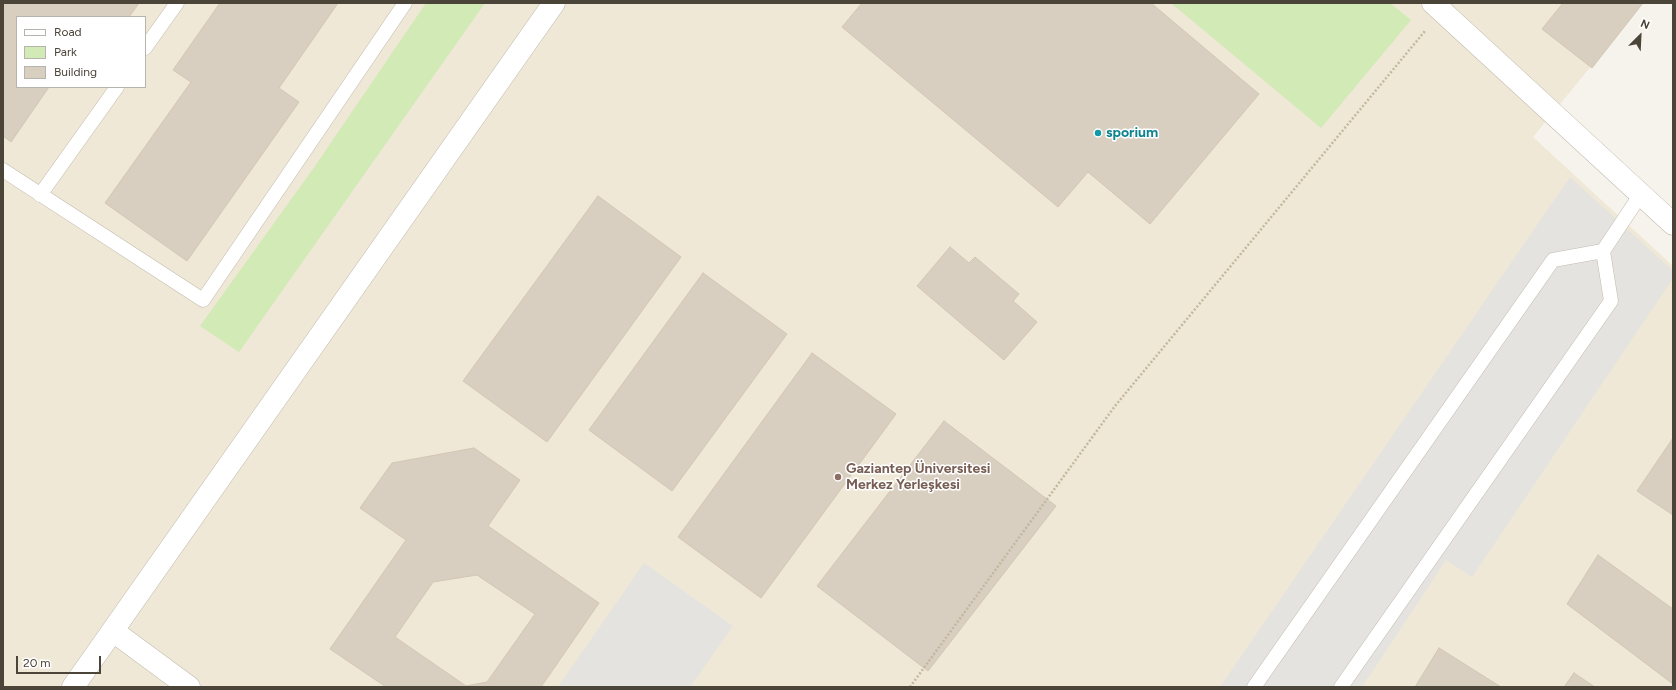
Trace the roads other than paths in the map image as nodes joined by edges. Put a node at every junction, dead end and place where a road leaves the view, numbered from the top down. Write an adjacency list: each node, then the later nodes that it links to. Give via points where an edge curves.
1 (177, 3): 5 (lane)
2 (405, 3): 9 (lane, via 203,300)
3 (554, 3): 12 (street)
4 (1441, 6): 8 (street)
5 (146, 47)
6 (116, 88): 9 (lane)
7 (3, 170): 9 (lane)
8 (1641, 194): 10 (street); 11 (lane)
9 (40, 195)
10 (1673, 224)
11 (1603, 251): 15 (lane, via 1553,260); 16 (lane, via 1611,301)
12 (113, 631): 13 (street); 14 (street)
13 (73, 687)
14 (189, 687)
15 (1254, 687)
16 (1341, 687)

